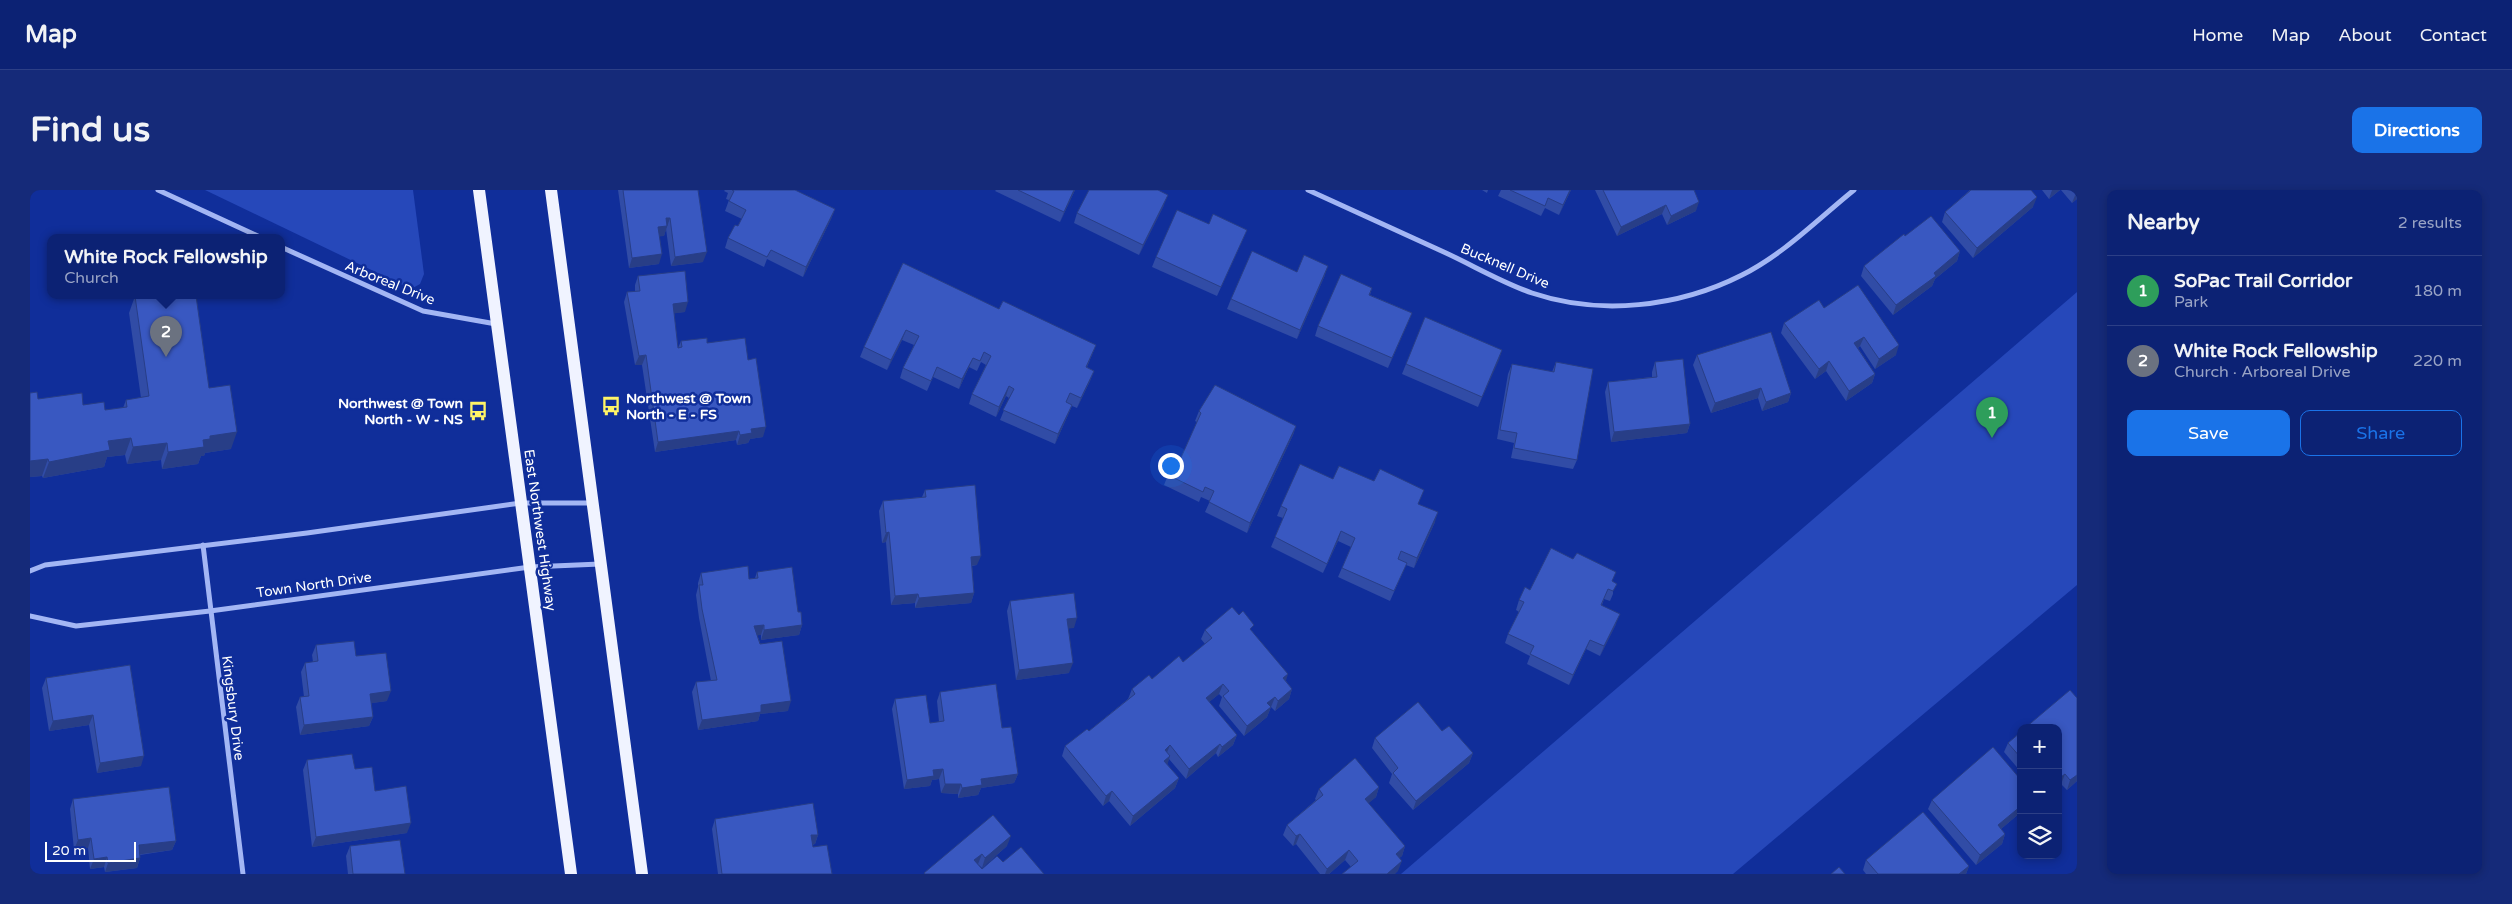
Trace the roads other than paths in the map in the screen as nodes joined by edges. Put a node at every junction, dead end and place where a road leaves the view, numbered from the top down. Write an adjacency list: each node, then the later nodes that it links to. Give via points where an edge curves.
1 (158, 190): 6 (street)
2 (479, 190): 8 (main road, East Northwest Highway)
3 (551, 190): 10 (main road)
4 (1308, 190): 5 (street, Bucknell Drive, via 1532,293 1572,303 1616,306 1653,303 1699,293 1742,275 1772,258)
5 (1854, 190)
6 (253, 234)
7 (285, 249): 8 (street, Arboreal Drive, via 423,312)
8 (496, 324): 9 (main road, East Northwest Highway)
9 (521, 503): 10 (street); 11 (street); 13 (main road, East Northwest Highway)
10 (592, 503): 12 (main road)
11 (203, 545): 14 (street, via 45,565); 15 (street, Kingsbury Drive)
12 (602, 563): 13 (street, Town North Drive); 19 (main road)
13 (530, 567): 15 (street, Town North Drive); 18 (main road, East Northwest Highway)
14 (30, 571)
15 (210, 611): 16 (street, Town North Drive, via 76,626); 17 (street, Kingsbury Drive)
16 (30, 616)
17 (243, 874)
18 (571, 874)
19 (642, 874)

